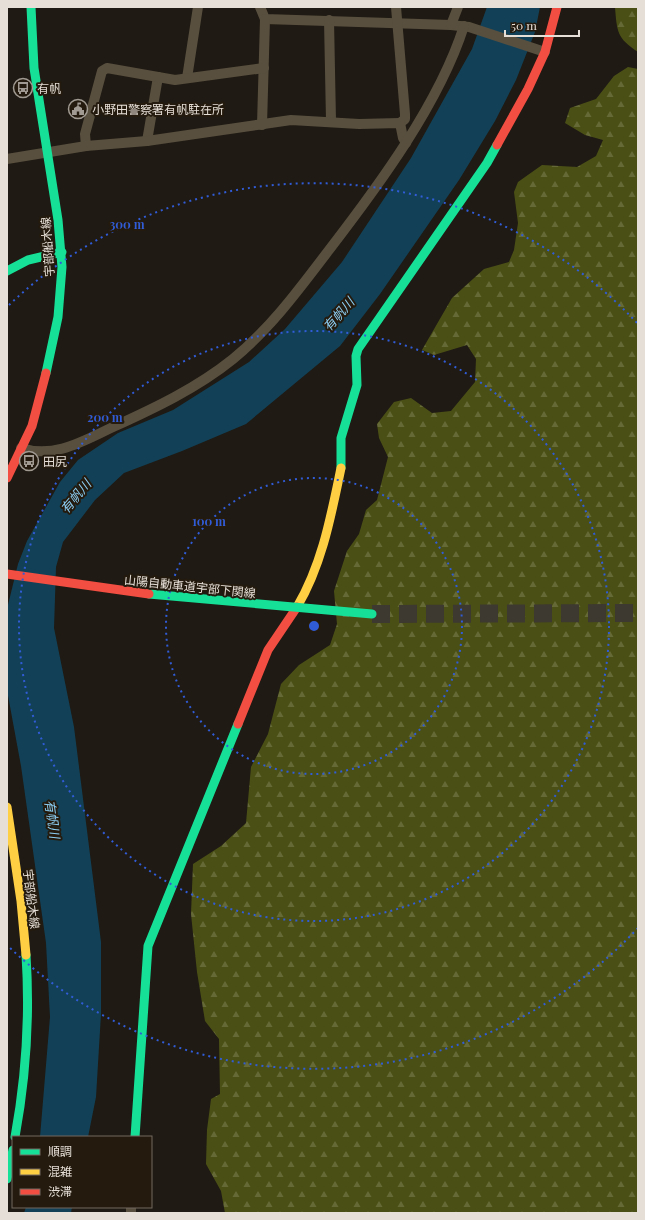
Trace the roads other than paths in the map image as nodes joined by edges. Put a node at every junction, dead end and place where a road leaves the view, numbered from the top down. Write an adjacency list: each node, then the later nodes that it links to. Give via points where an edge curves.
1 (31, 7): 22 (main road, 宇部船木線, via 33,68)
2 (198, 7): 15 (street)
3 (260, 7): 7 (street)
4 (396, 7): 9 (street)
5 (458, 7): 10 (street)
6 (557, 7): 12 (main road)
7 (265, 19): 8 (street); 13 (street)
8 (329, 20): 9 (street); 16 (street)
9 (398, 22): 10 (street); 17 (street, via 405,114 405,119)
10 (451, 25): 11 (street)
11 (466, 27): 12 (street); 20 (street)
12 (542, 51): 32 (main road, via 528,89 487,163 358,349 357,384 341,438 341,467 320,556 308,589 268,650 148,946)
13 (264, 68): 15 (street); 18 (street)
14 (158, 77): 15 (street, via 175,80); 19 (street); 21 (street, via 107,68 102,72 85,134)
15 (188, 78)
16 (331, 121): 17 (street, via 358,124); 18 (street, via 291,120)
17 (400, 123): 20 (street)
18 (262, 124): 19 (street)
19 (147, 141): 21 (street)
20 (406, 142): 26 (street, via 348,226 300,289 260,334 233,358 203,381 170,400 81,441 54,451 35,452)
21 (86, 146): 22 (street)
22 (48, 152): 23 (street); 24 (main road, 宇部船木線)
23 (7, 159)
24 (62, 252): 25 (main road, via 28,260); 26 (main road, 宇部船木線, via 60,303 52,354 32,425)
25 (7, 271)
26 (21, 448): 27 (main road, 宇部船木線)
27 (7, 478)
28 (7, 574): 29 (main road, 山陽自動車道宇部下関線, bridge, via 159,596)
29 (372, 614)
30 (7, 807): 31 (main road, 宇部船木線, via 26,959 26,1040)
31 (15, 1136)
32 (135, 1136)
33 (12, 1155): 34 (main road)
34 (7, 1179)

